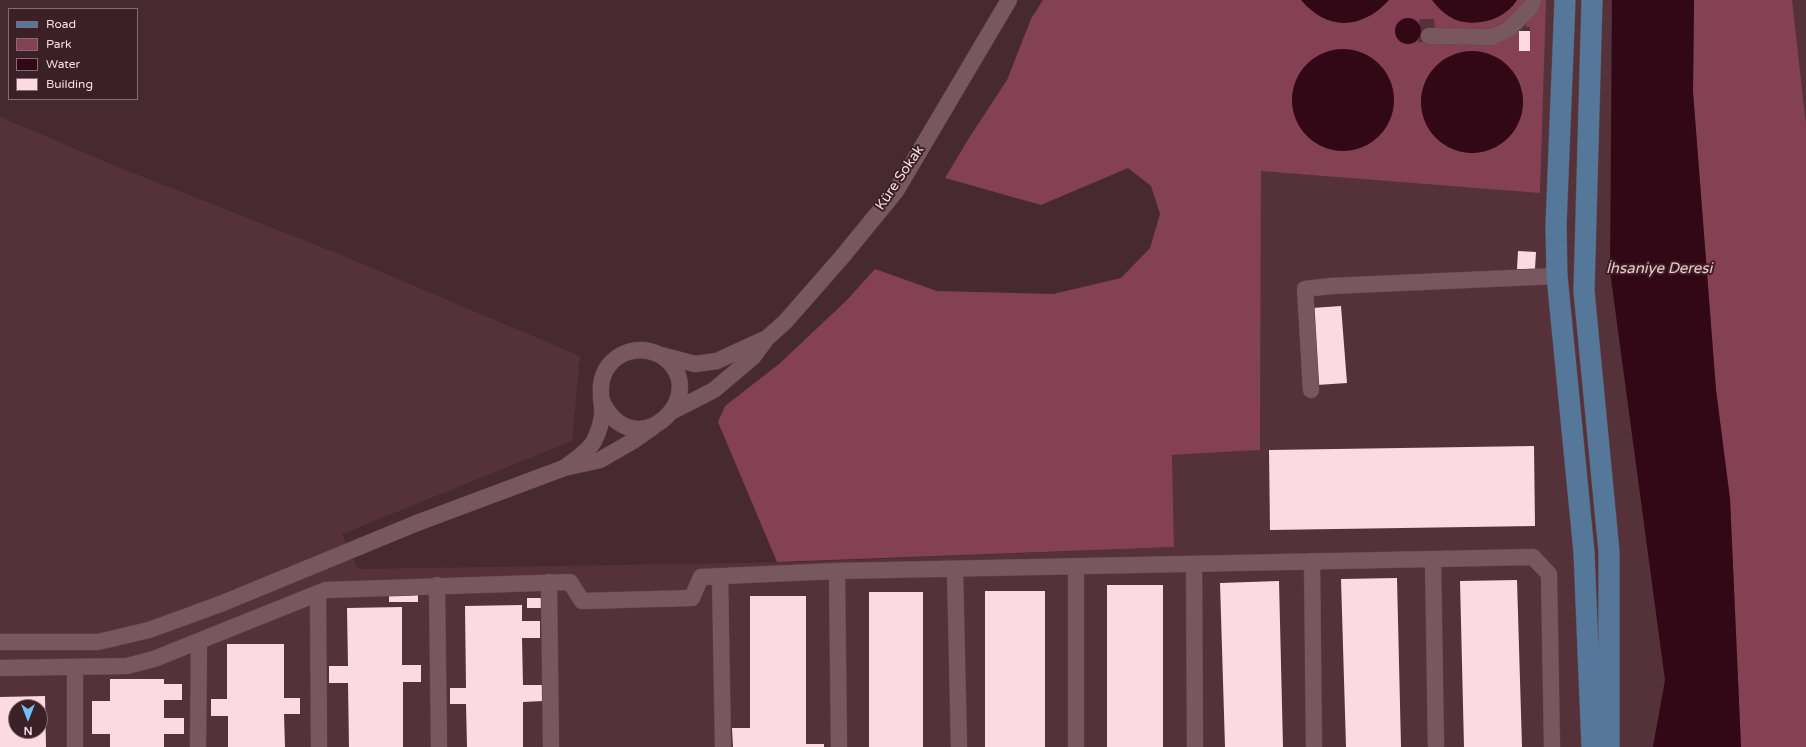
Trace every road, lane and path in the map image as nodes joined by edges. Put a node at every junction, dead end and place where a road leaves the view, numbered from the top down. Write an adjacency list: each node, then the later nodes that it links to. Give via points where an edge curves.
1 (1009, 0): 7 (street, Küre Sokak, via 896,191 842,257)
2 (1533, 0): 5 (street, via 1531,7 1508,30 1492,37)
3 (1565, 0): 6 (main road, via 1556,226)
4 (1592, 0): 42 (main road, via 1584,291 1609,552)
5 (1429, 36)
6 (1557, 276): 9 (street, via 1305,289); 41 (main road, via 1584,552)
7 (767, 338): 8 (street, via 717,361 695,364); 11 (street, via 753,358 714,390)
8 (659, 355): 10 (street, via 647,350 621,354 611,362 604,373 600,386); 11 (street, via 669,363 680,386)
9 (1311, 390)
10 (602, 399): 12 (street, via 607,411 627,427); 13 (street, via 602,417 595,441)
11 (673, 411): 12 (street)
12 (653, 427): 13 (street, via 600,460)
13 (564, 468): 25 (street, via 417,523 223,603 149,630 98,642)
14 (1432, 559): 15 (street); 39 (street); 40 (street, via 1533,557 1549,574)
15 (1312, 561): 16 (street); 38 (street)
16 (1194, 564): 17 (street); 37 (street)
17 (1076, 566): 18 (street); 36 (street)
18 (955, 569): 19 (street); 35 (street)
19 (837, 571): 20 (street); 34 (street)
20 (720, 576): 21 (street, via 701,577 692,598 582,601 570,582); 33 (street)
21 (549, 582): 22 (street); 32 (street)
22 (437, 585): 23 (street, via 326,590); 31 (street)
23 (318, 594): 24 (street); 30 (street)
24 (199, 640): 26 (street, via 154,659 127,666); 29 (street)
25 (0, 642)
26 (75, 667): 27 (street); 28 (street)
27 (0, 668)
28 (75, 747)
29 (198, 747)
30 (319, 747)
31 (439, 747)
32 (551, 747)
33 (723, 747)
34 (839, 747)
35 (959, 747)
36 (1076, 747)
37 (1195, 747)
38 (1314, 747)
39 (1436, 747)
40 (1552, 747)
41 (1592, 747)
42 (1609, 747)

